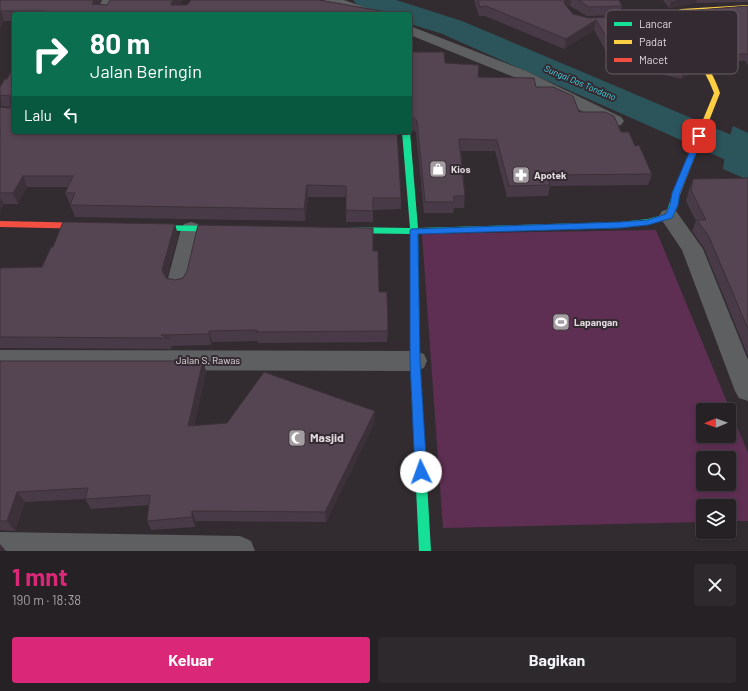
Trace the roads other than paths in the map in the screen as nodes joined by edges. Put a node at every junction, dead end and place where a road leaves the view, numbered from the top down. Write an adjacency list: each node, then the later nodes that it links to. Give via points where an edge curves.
1 (109, 0): 5 (street)
2 (331, 0): 6 (street)
3 (748, 7): 4 (street)
4 (698, 10)
5 (104, 12)
6 (364, 12)
7 (606, 21): 8 (street)
8 (587, 22)
9 (412, 31): 11 (street, via 520,74)
10 (710, 74): 13 (street, via 717,93)
11 (615, 121)
12 (406, 134): 20 (street)
13 (669, 216): 20 (street, via 648,222 620,225); 24 (street, via 692,249)
14 (0, 224): 15 (street)
15 (104, 227)
16 (136, 227): 17 (street)
17 (191, 228): 18 (street); 21 (street)
18 (239, 229)
19 (335, 230): 20 (street)
20 (414, 231): 23 (street)
21 (178, 282)
22 (0, 360): 23 (street, Jalan S. Rawas)
23 (415, 361): 27 (street)
24 (748, 391)
25 (0, 547): 26 (street)
26 (240, 551)
27 (425, 551)

